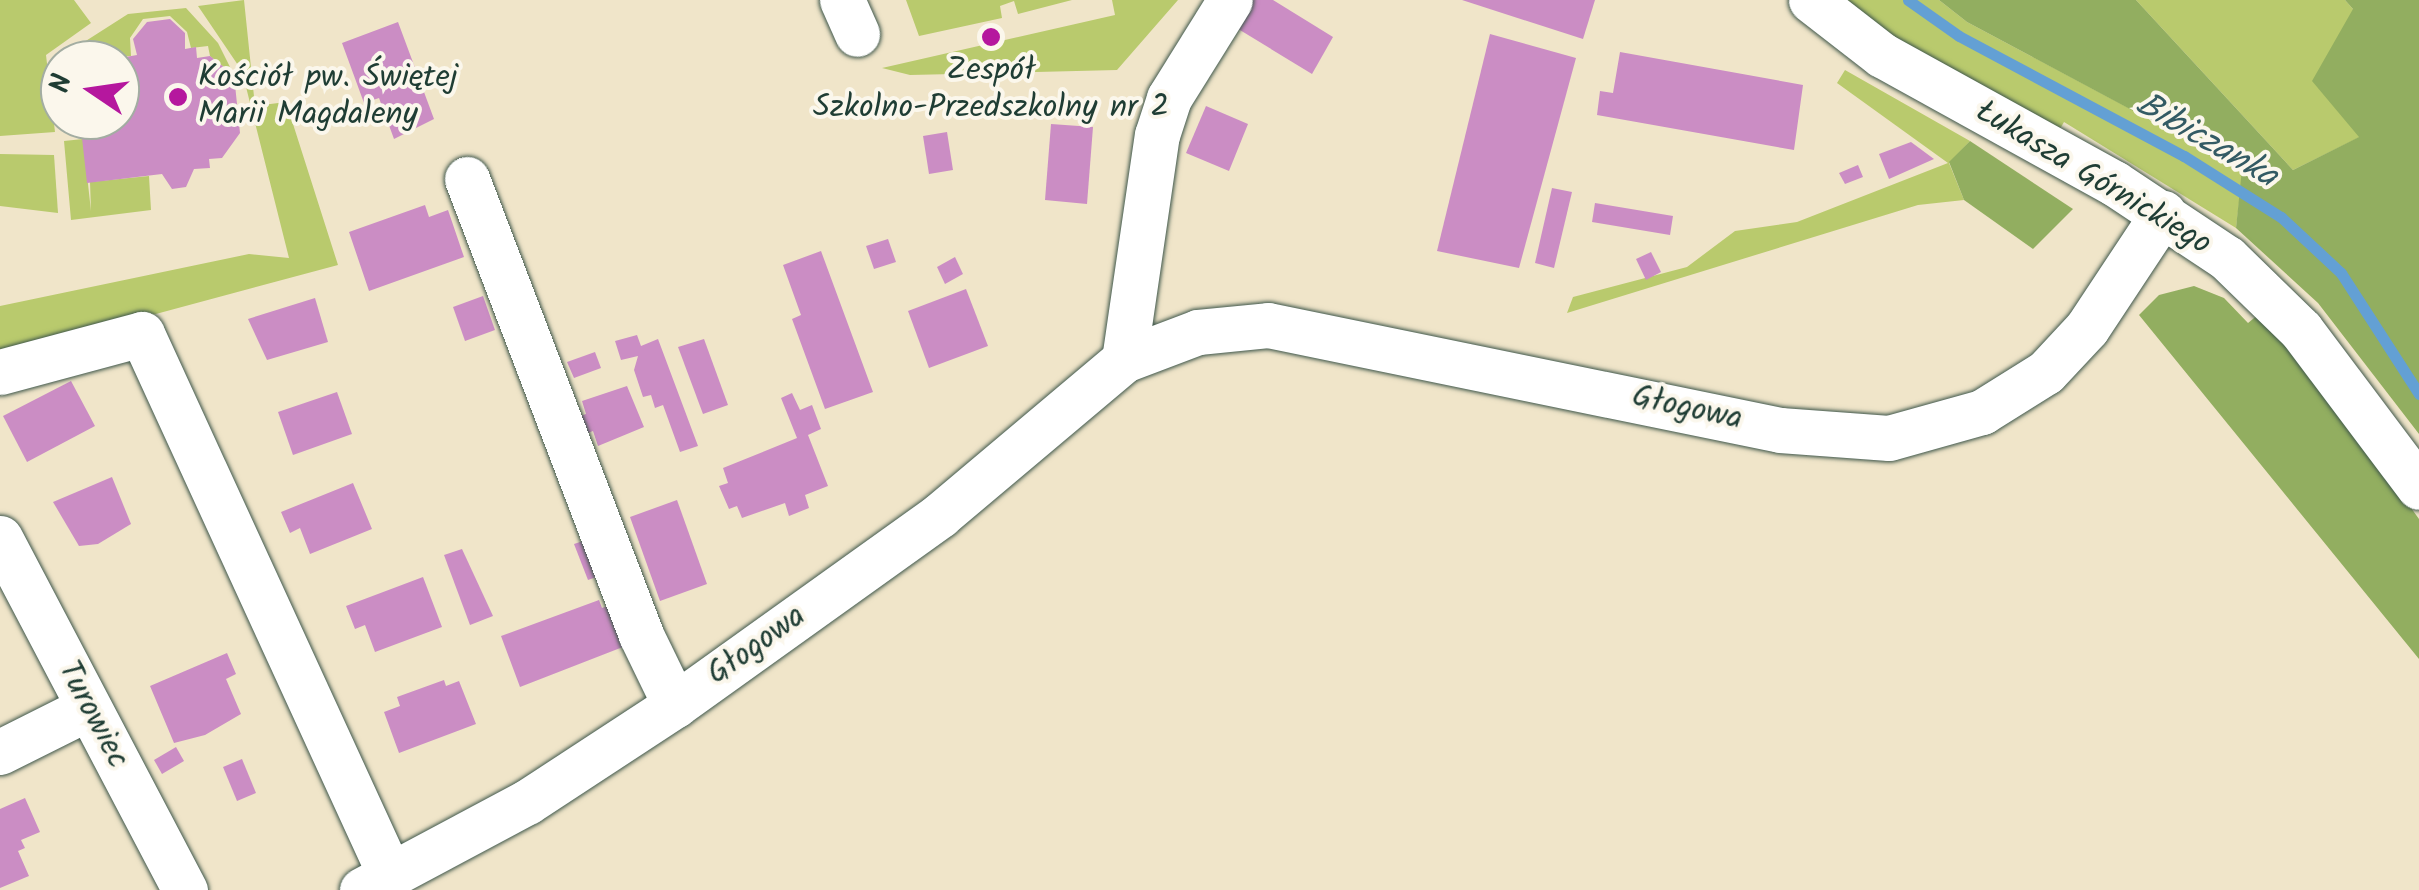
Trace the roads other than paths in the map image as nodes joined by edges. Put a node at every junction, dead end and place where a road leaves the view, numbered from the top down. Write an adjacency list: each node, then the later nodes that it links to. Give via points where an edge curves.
1 (1230, 0): 5 (street, via 1168,98 1157,135)
2 (1811, 0): 4 (street, Łukasza Górnickiego, via 1882,55)
3 (467, 179): 9 (street, via 641,635)
4 (2163, 213): 5 (street, Głogowa, via 2087,328 2046,372 1982,412 1888,438 1780,430 1268,326 1198,332); 7 (street, Łukasza Górnickiego, via 2227,258 2301,330)
5 (1124, 360): 9 (street, Głogowa, via 940,515)
6 (0, 372): 12 (street, via 142,334)
7 (2419, 487)
8 (0, 538): 10 (street, Turowiec)
9 (675, 704): 12 (street, Głogowa, via 527,802)
10 (88, 708): 11 (street); 13 (street, Turowiec)
11 (0, 752)
12 (376, 882)
13 (185, 890)

